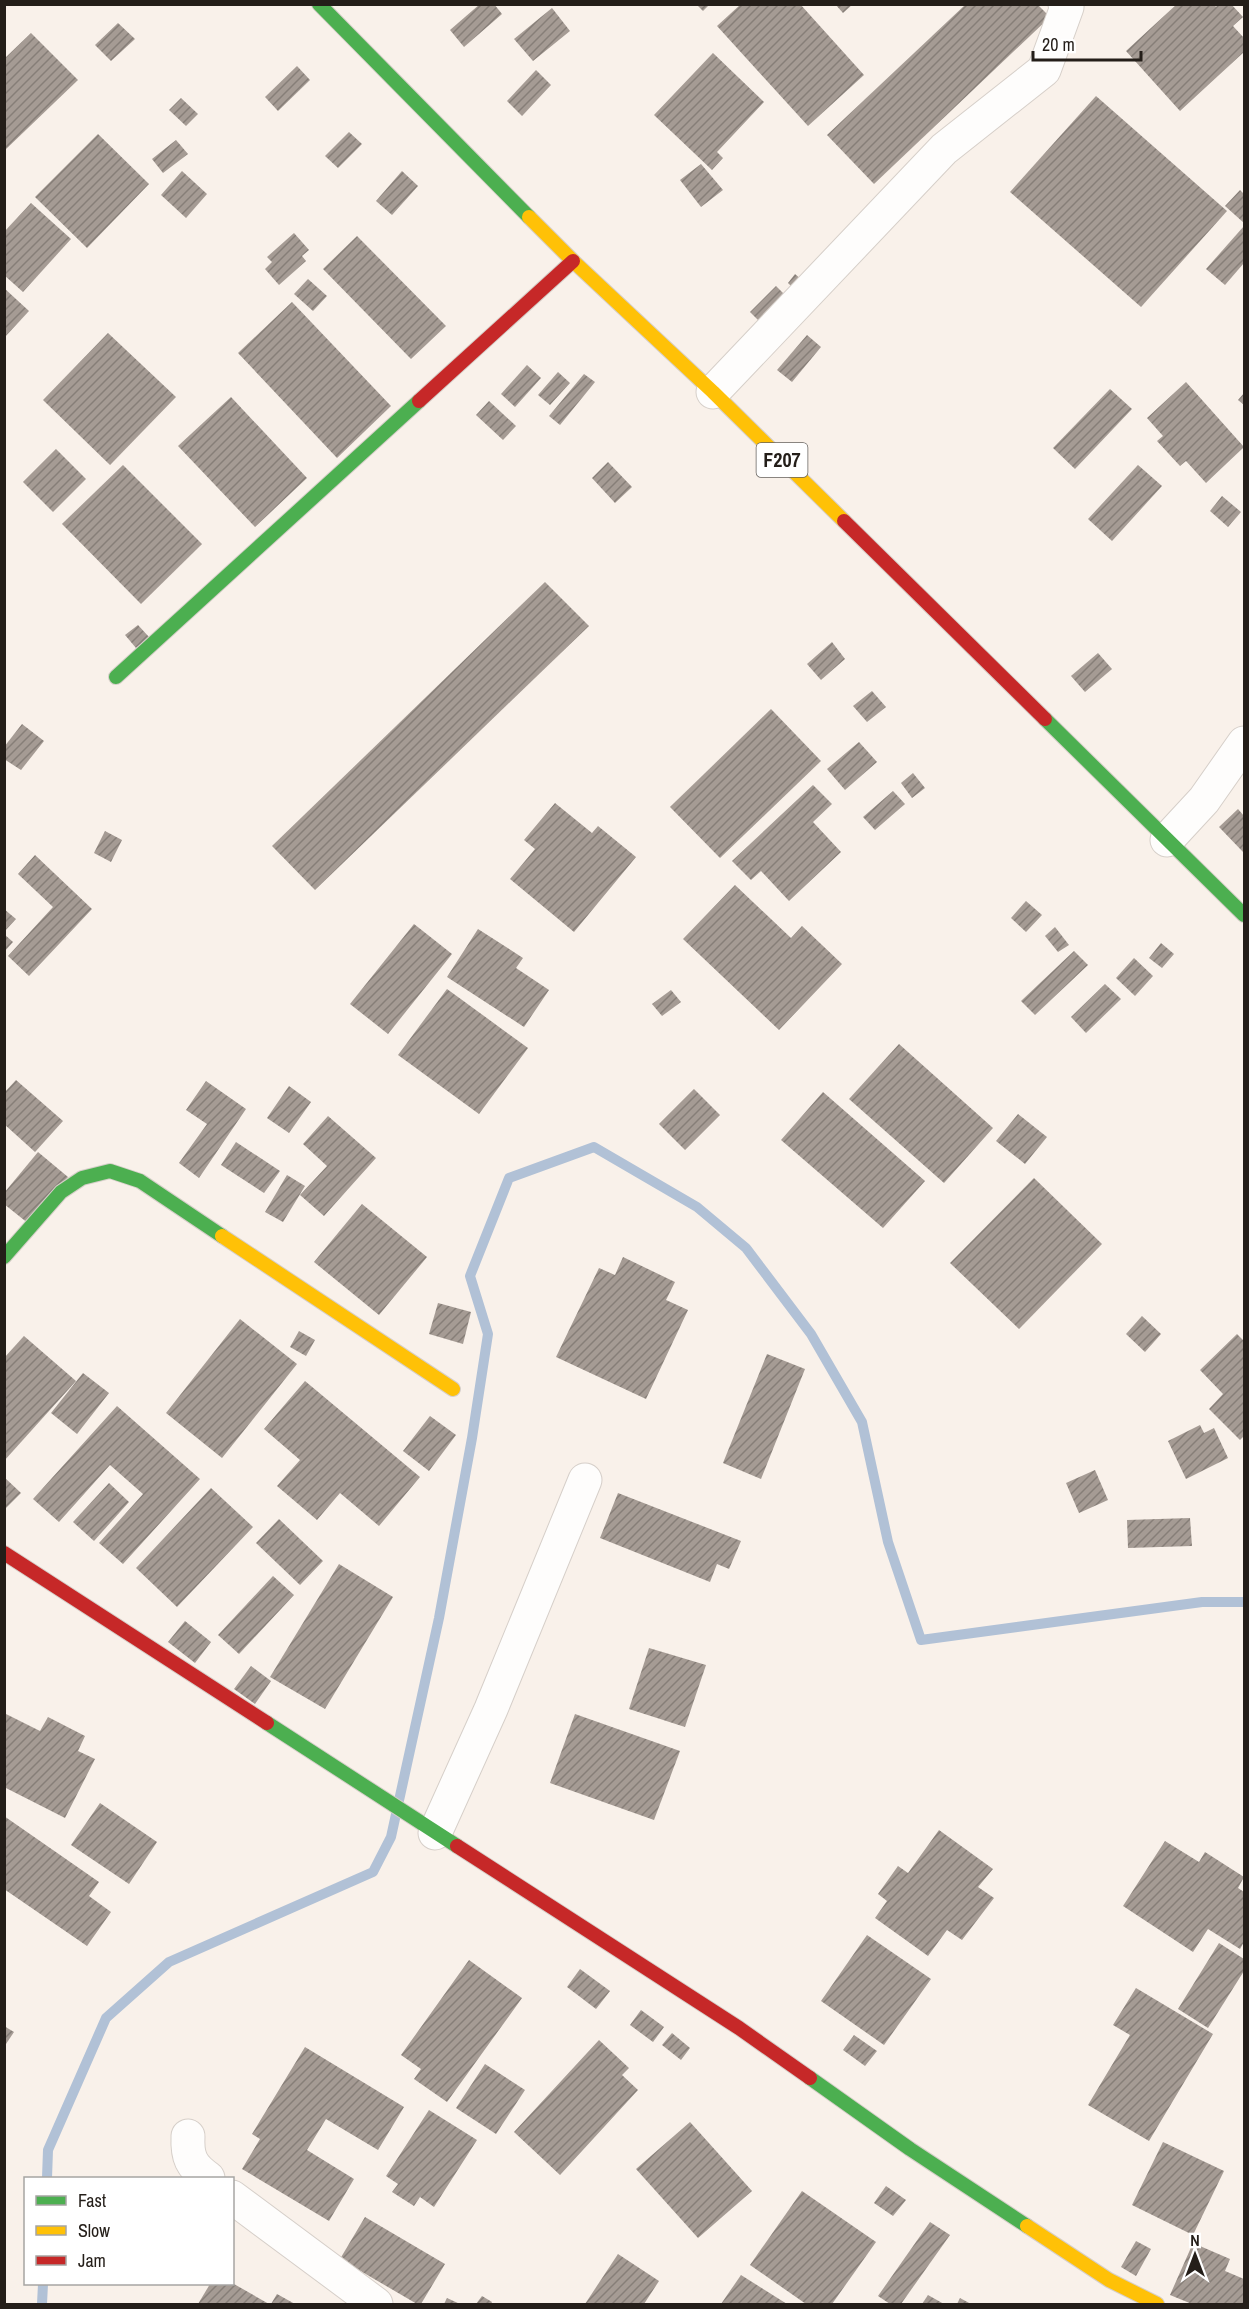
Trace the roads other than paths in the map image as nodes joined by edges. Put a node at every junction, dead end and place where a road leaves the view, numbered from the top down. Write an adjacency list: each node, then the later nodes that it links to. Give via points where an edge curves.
1 (319, 4): 3 (street, F207)
2 (1065, 4): 4 (street, via 1044,70 944,149)
3 (573, 261): 4 (street, F207); 5 (street)
4 (713, 392): 7 (street, F207)
5 (116, 677)
6 (1245, 743): 7 (street, via 1204,800)
7 (1167, 840): 8 (street, F207)
8 (1245, 915)
9 (4, 1257): 10 (street, via 61,1192 82,1178 110,1171 140,1181)
10 (453, 1389)
11 (585, 1480): 13 (street, via 490,1709)
12 (4, 1553): 13 (street)
13 (425, 1827): 18 (street, via 740,2028 910,2149 1109,2280)
14 (188, 2136): 15 (street, via 187,2154)
15 (207, 2177)
16 (234, 2198): 17 (street)
17 (376, 2304)
18 (1157, 2304)

